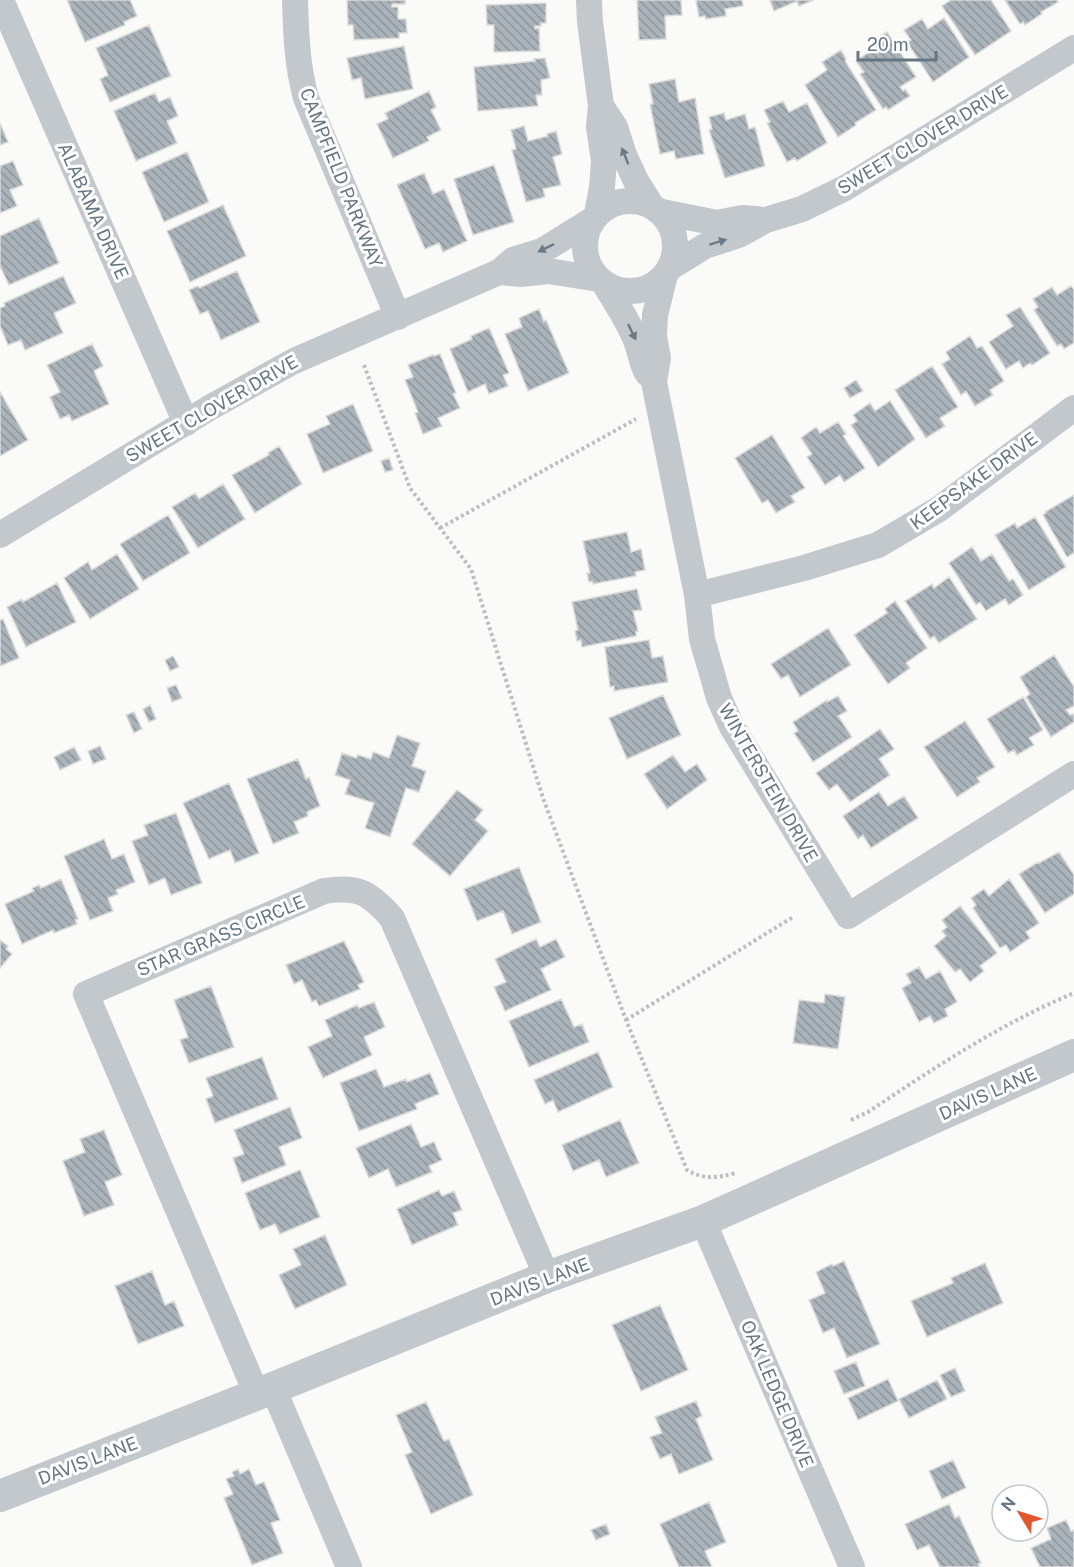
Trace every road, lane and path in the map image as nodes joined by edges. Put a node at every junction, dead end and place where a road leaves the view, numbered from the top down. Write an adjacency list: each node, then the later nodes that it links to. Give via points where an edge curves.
1 (1, 0): 17 (street, ALABAMA DRIVE)
2 (295, 0): 12 (street, CAMPFIELD PARKWAY, via 296,50 306,98)
3 (589, 0): 5 (street)
4 (1074, 48): 8 (street, SWEET CLOVER DRIVE, via 844,188 802,209)
5 (601, 106): 6 (street, one-way to 5, via 636,181 615,127); 7 (street, via 599,127 604,161)
6 (657, 209): 7 (street, via 638,200 623,200); 8 (street, SWEET CLOVER DRIVE, via 717,223); 9 (street, via 671,224 675,238 675,253)
7 (594, 217): 10 (street, SWEET CLOVER DRIVE, one-way to 10, via 542,251 513,260); 11 (street, via 586,235 585,251 589,266)
8 (766, 219): 9 (street, SWEET CLOVER DRIVE, one-way to 8, via 705,246 739,235)
9 (668, 271): 11 (street, via 655,284 630,292); 14 (street, WINTERSTEIN DRIVE, via 655,315 658,358)
10 (499, 272): 11 (street, SWEET CLOVER DRIVE, via 548,271); 12 (street, SWEET CLOVER DRIVE)
11 (601, 281): 14 (street, WINTERSTEIN DRIVE, one-way to 14, via 630,327 641,364)
12 (398, 317): 17 (street, SWEET CLOVER DRIVE, via 294,361)
13 (364, 365): 18 (path, via 410,488)
14 (654, 382): 20 (street, WINTERSTEIN DRIVE)
15 (1074, 408): 20 (street, KEEPSAKE DRIVE, via 939,509 878,545)
16 (636, 419): 18 (path)
17 (186, 423): 19 (street, SWEET CLOVER DRIVE)
18 (440, 528): 24 (path, via 471,569 543,798)
19 (0, 535)
20 (697, 595): 21 (street, WINTERSTEIN DRIVE, via 702,639 719,698 748,755 848,916)
21 (1074, 774)
22 (793, 917): 24 (path)
23 (1074, 993): 26 (path, via 964,1048)
24 (626, 1020): 27 (path, via 687,1170 699,1177)
25 (1074, 1055): 28 (street, DAVIS LANE)
26 (847, 1123)
27 (742, 1172)
28 (703, 1221): 29 (street, DAVIS LANE); 33 (street, OAK LEDGE DRIVE)
29 (547, 1277): 30 (street, DAVIS LANE); 30 (street, STAR GRASS CIRCLE, via 392,918 365,894 346,888 324,891 86,994)
30 (265, 1391): 31 (street, DAVIS LANE); 32 (street)
31 (0, 1496)
32 (349, 1567)
33 (852, 1567)

